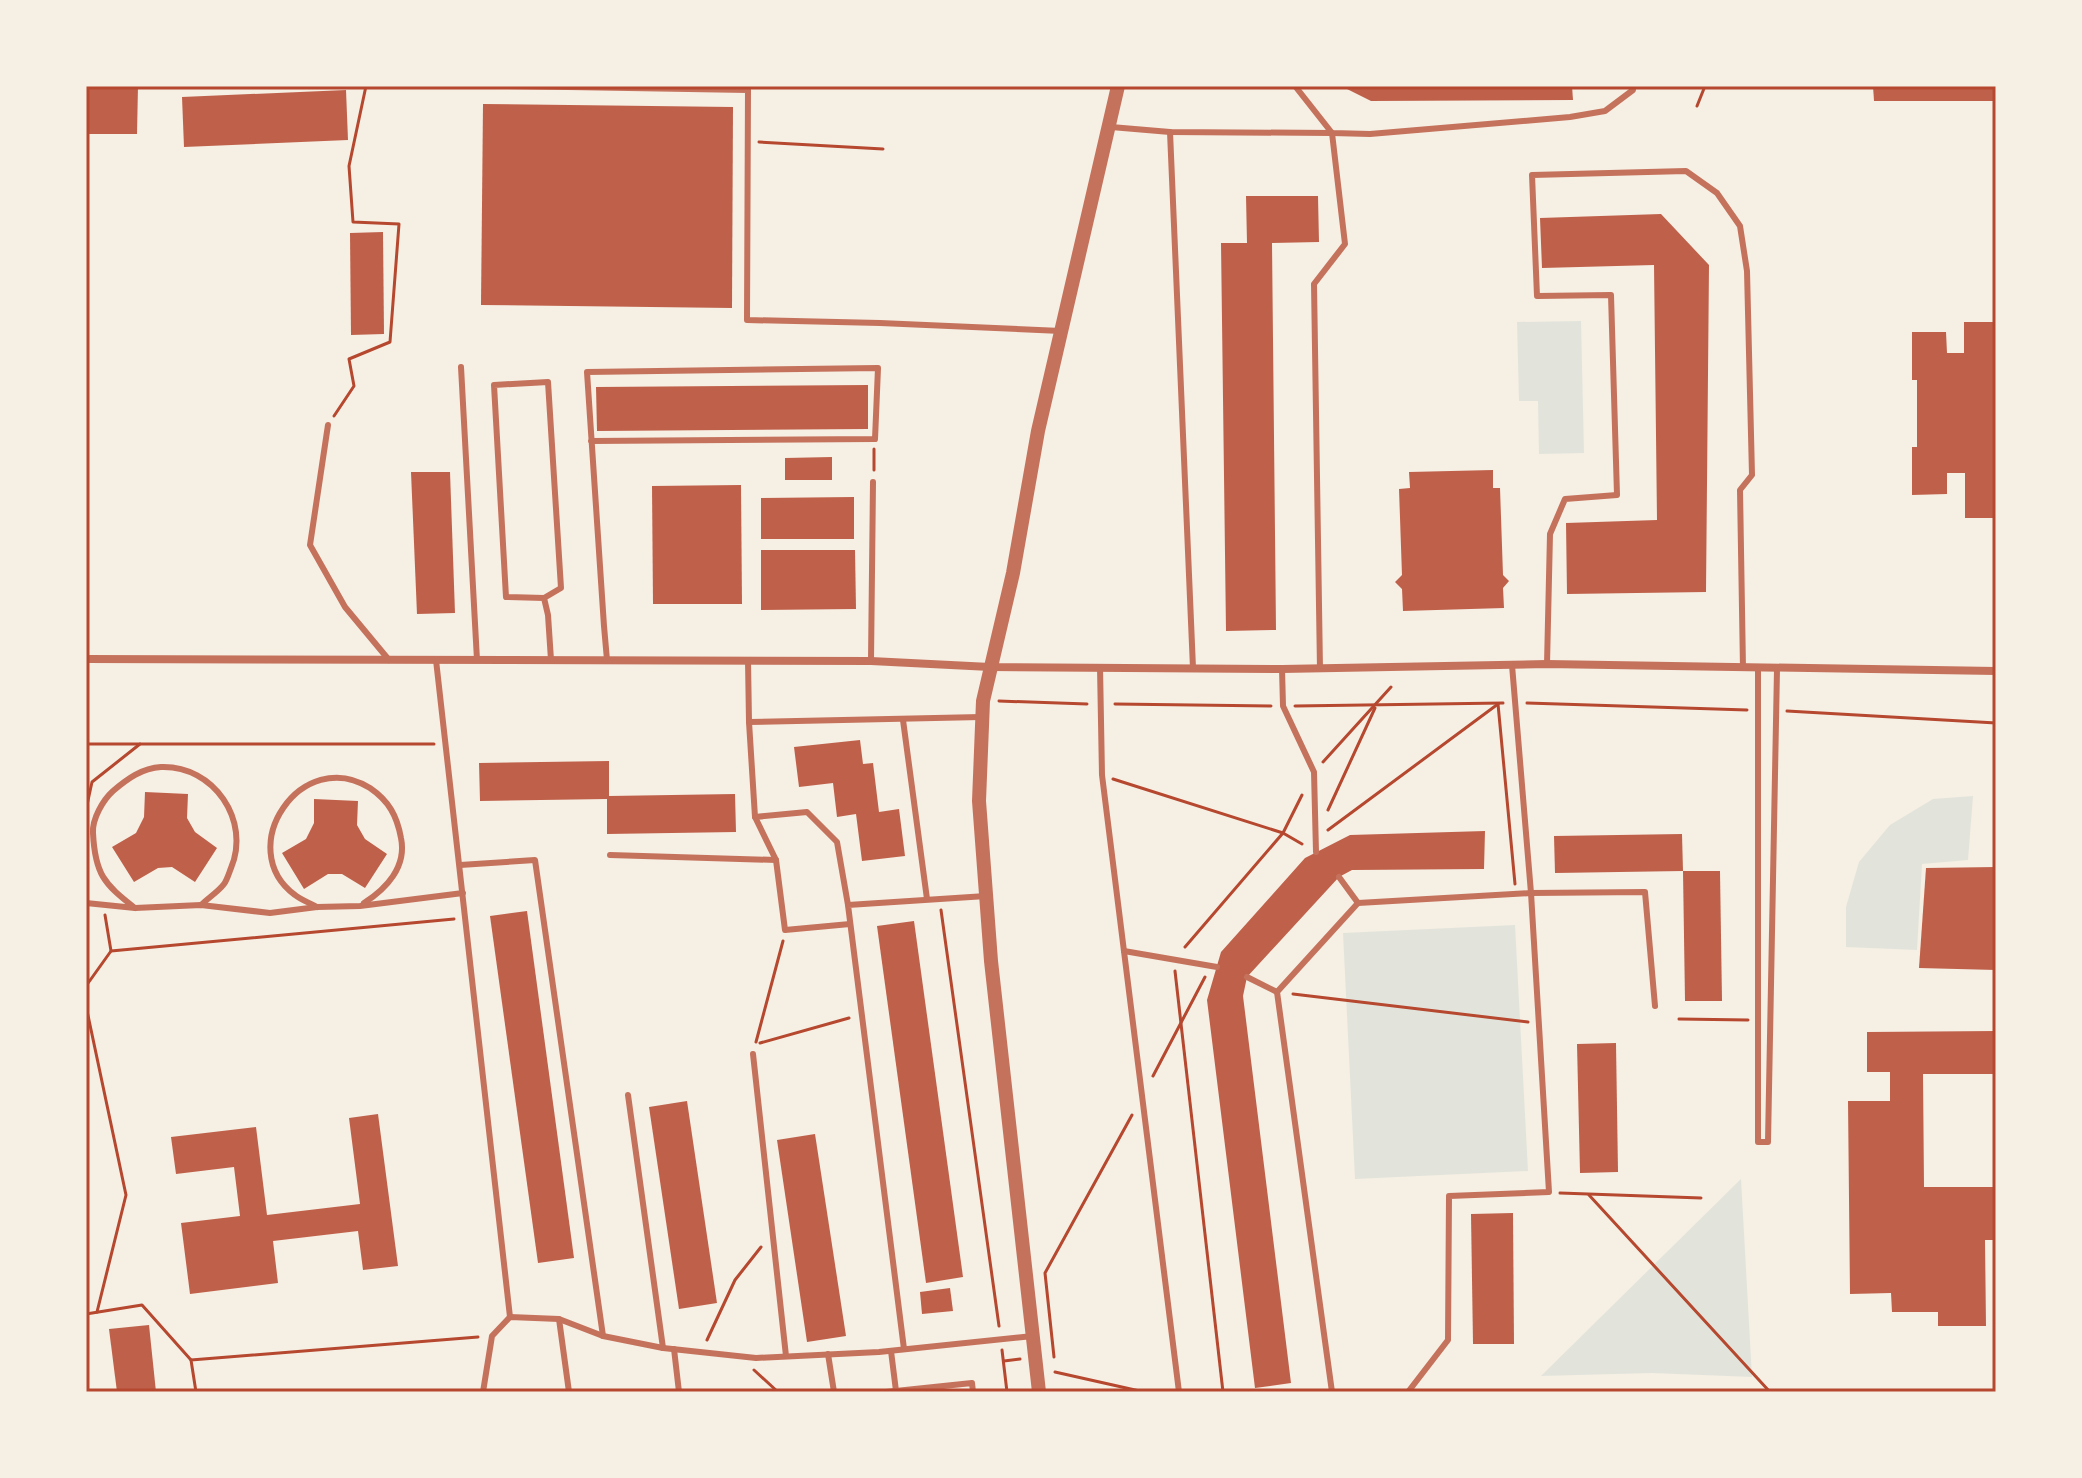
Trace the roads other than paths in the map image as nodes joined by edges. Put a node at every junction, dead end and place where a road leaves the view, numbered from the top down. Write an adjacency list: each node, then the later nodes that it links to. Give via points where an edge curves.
1 (508, 86): 5 (lane)
2 (1118, 86): 6 (street)
3 (1295, 86): 8 (lane)
4 (1633, 86): 8 (lane, via 1605,111 1570,117)
5 (748, 88): 9 (lane, via 747,320)
6 (1109, 127): 7 (lane); 9 (street)
7 (1170, 132): 8 (lane); 27 (lane)
8 (1332, 133): 30 (lane, via 1345,244 1314,284)
9 (1061, 331): 25 (street)
10 (461, 367): 18 (lane)
11 (328, 425): 16 (lane, via 310,545 345,607)
12 (591, 441): 12 (lane, via 587,372 878,368 875,439); 20 (lane)
13 (873, 482): 22 (lane)
14 (544, 598): 14 (lane, via 506,597 494,385 548,382 561,588); 19 (lane)
15 (86, 659): 16 (street)
16 (389, 660): 17 (street)
17 (436, 660): 18 (street); 41 (lane)
18 (477, 660): 19 (street)
19 (551, 660): 20 (street)
20 (607, 660): 21 (street)
21 (748, 661): 22 (street); 36 (lane)
22 (871, 661): 25 (street)
23 (1547, 664): 24 (street); 28 (street); 28 (lane, via 1550,534 1565,499 1617,495 1611,295 1537,296 1532,175 1686,171 1717,193 1740,226 1747,271 1752,475 1740,490)
24 (1512, 665): 30 (street); 44 (lane)
25 (990, 667): 26 (street); 34 (street)
26 (1100, 667): 27 (street); 55 (lane, via 1102,775)
27 (1193, 668): 29 (street)
28 (1743, 668): 31 (street)
29 (1282, 669): 30 (street); 38 (lane, via 1283,706 1314,772)
30 (1320, 669)
31 (1758, 669): 32 (street); 32 (lane, via 1758,1142 1768,1142)
32 (1777, 669): 33 (street)
33 (1996, 671)
34 (983, 717): 35 (lane); 45 (street, via 979,801)
35 (903, 720): 36 (lane); 46 (lane)
36 (749, 722): 37 (lane)
37 (755, 817): 40 (lane); 50 (lane, via 807,812 837,842)
38 (1316, 852)
39 (610, 855): 40 (lane)
40 (776, 860): 54 (lane, via 785,930)
41 (460, 865): 43 (lane); 64 (lane, via 535,860)
42 (1339, 877): 48 (lane)
43 (463, 893): 51 (lane); 62 (lane)
44 (1531, 893): 48 (lane); 59 (lane, via 1645,892); 82 (lane, via 1549,1192 1449,1196 1448,1340)
45 (986, 896): 46 (lane); 65 (street)
46 (927, 899): 50 (lane)
47 (86, 903): 53 (lane)
48 (1358, 903): 58 (lane)
49 (201, 905): 52 (lane, via 270,913); 53 (lane); 53 (lane, via 225,883 238,853 236,821 220,792 193,773 161,767 130,776 105,798 93,827 94,860 109,889)
50 (848, 905): 54 (lane)
51 (360, 906): 52 (lane); 52 (lane, via 382,892 397,870 403,844 398,818 383,797 360,782 334,778 309,784 287,799 274,822 270,848 277,874 294,894)
52 (317, 907)
53 (135, 908)
54 (850, 924): 68 (lane)
55 (1124, 951): 56 (lane); 80 (lane)
56 (1214, 966)
57 (1247, 977): 58 (lane)
58 (1277, 992): 81 (lane)
59 (1655, 1006)
60 (753, 1054): 71 (lane)
61 (628, 1095): 66 (lane)
62 (510, 1317): 63 (lane); 73 (lane, via 492,1336)
63 (559, 1319): 64 (lane); 74 (lane)
64 (603, 1336): 66 (lane)
65 (1033, 1336): 68 (lane); 79 (street)
66 (663, 1348): 67 (lane)
67 (674, 1349): 71 (lane); 75 (lane)
68 (904, 1349): 69 (lane)
69 (891, 1351): 70 (lane); 72 (lane)
70 (828, 1354): 71 (lane); 76 (lane)
71 (786, 1356)
72 (896, 1391): 77 (lane); 78 (lane, via 972,1383)
73 (483, 1392)
74 (569, 1392)
75 (679, 1392)
76 (834, 1392)
77 (886, 1392)
78 (973, 1392)
79 (1039, 1392)
80 (1179, 1392)
81 (1332, 1392)
82 (1408, 1392)

